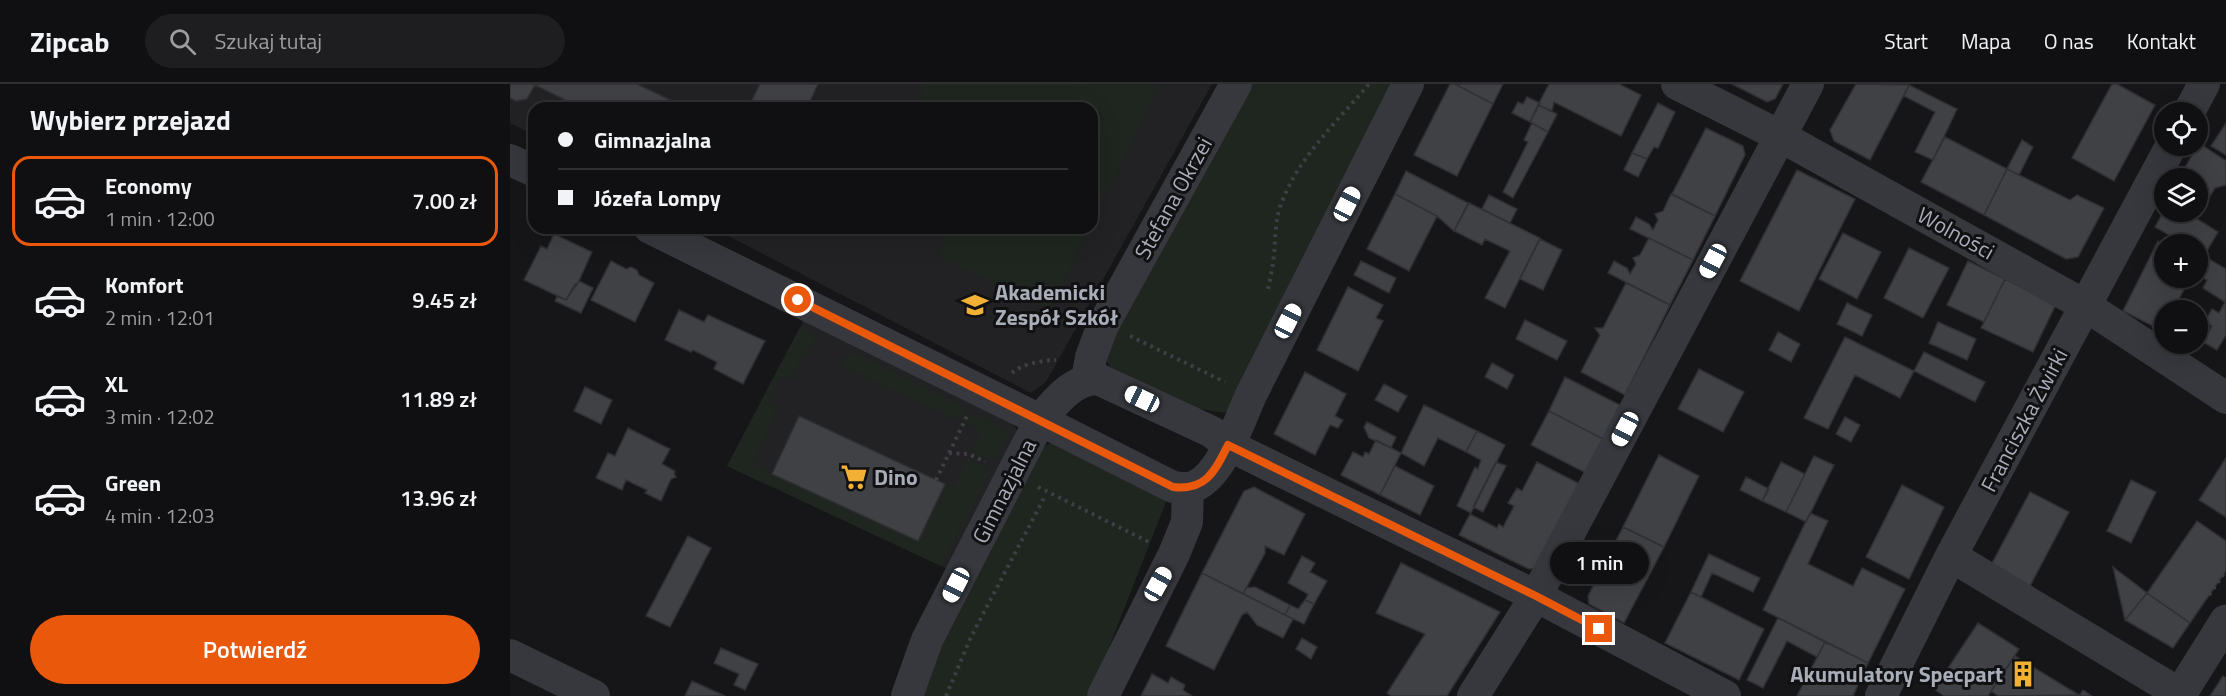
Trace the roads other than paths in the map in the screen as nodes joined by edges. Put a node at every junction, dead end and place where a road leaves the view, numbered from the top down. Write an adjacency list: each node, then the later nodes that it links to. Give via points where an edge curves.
1 (1236, 84): 13 (street, Stefana Okrzei, via 1103,325 1090,357)
2 (1408, 84): 16 (street)
3 (1677, 84): 7 (street, Wolności)
4 (1808, 84): 7 (street)
5 (2204, 84): 6 (street)
6 (2194, 102)
7 (1779, 136): 12 (street, Wolności); 19 (street)
8 (2166, 156): 12 (street, Franciszka Żwirki)
9 (510, 159): 10 (street)
10 (528, 168)
11 (661, 234): 15 (street, Gimnazjalna, via 983,402)
12 (2086, 306): 14 (street, Wolności); 18 (street, Franciszka Żwirki)
13 (1087, 379): 15 (street, via 1061,396); 16 (street, via 1098,379 1125,391 1212,432)
14 (2226, 398)
15 (1040, 420): 17 (street, via 1173,487); 24 (street, Gimnazjalna, via 927,640)
16 (1228, 445): 17 (street, via 1217,468); 19 (street)
17 (1188, 488): 25 (street, via 1187,522 1174,554)
18 (1951, 556): 22 (street); 28 (street, Franciszka Żwirki)
19 (1536, 596): 26 (street); 27 (street)
20 (2221, 639): 22 (street)
21 (510, 654): 23 (street)
22 (2180, 695)
23 (594, 696)
24 (907, 696)
25 (1103, 696)
26 (1473, 696)
27 (1725, 696)
28 (1881, 696)

